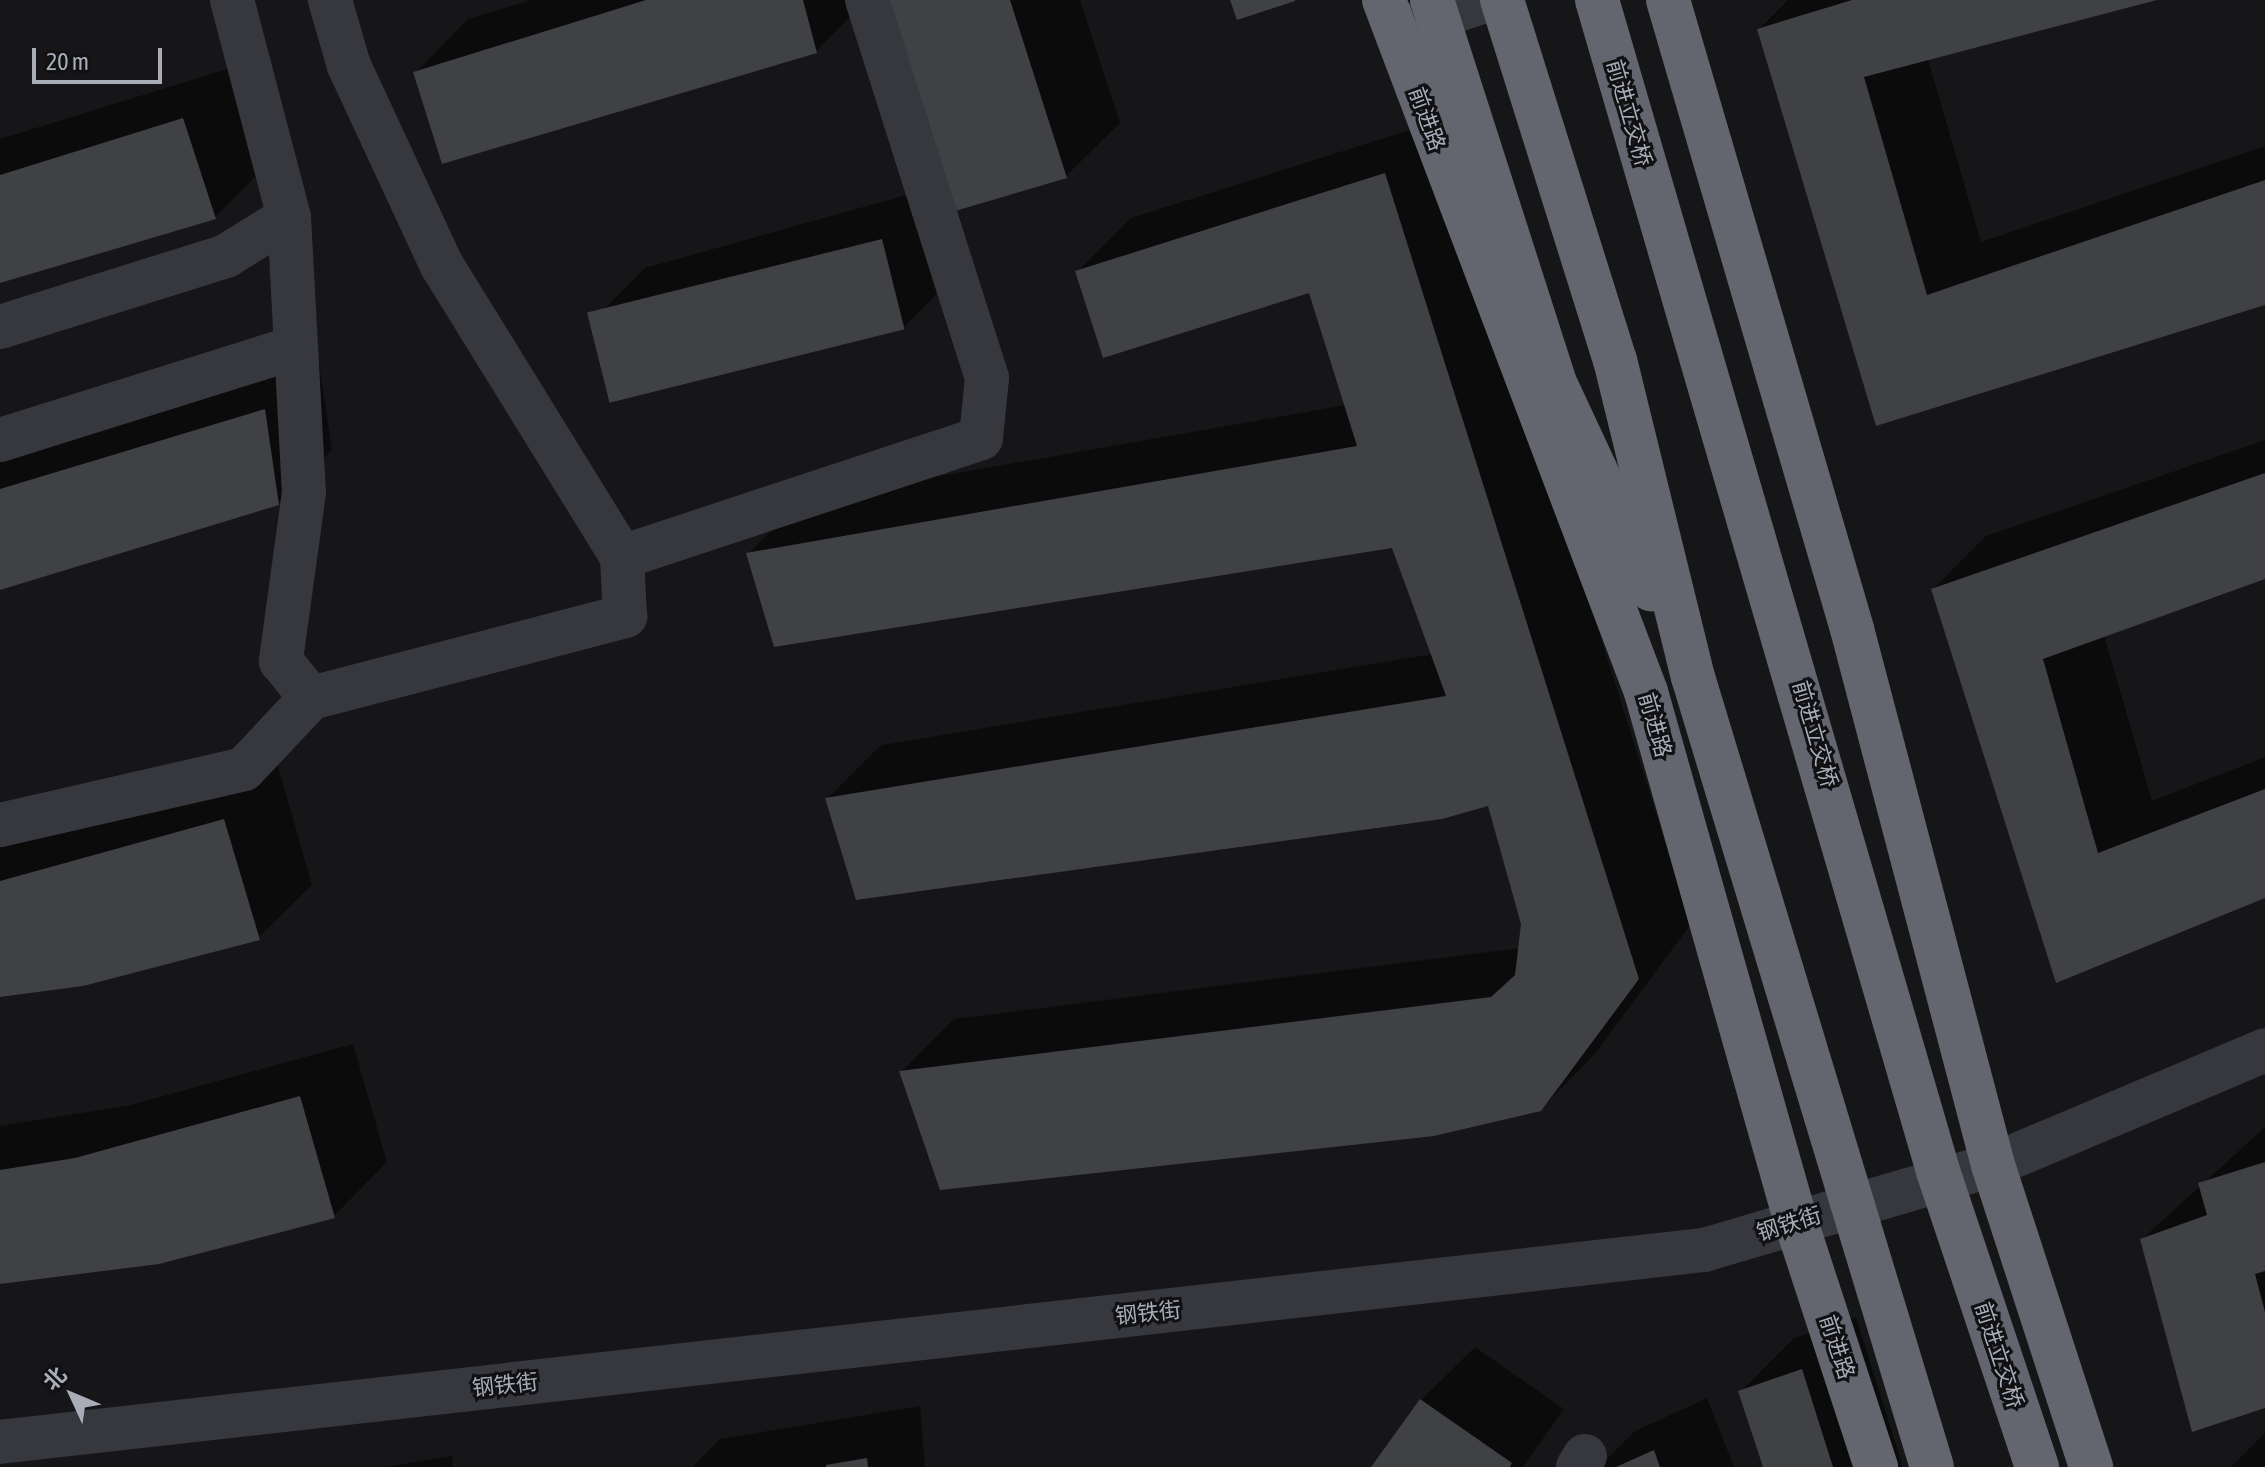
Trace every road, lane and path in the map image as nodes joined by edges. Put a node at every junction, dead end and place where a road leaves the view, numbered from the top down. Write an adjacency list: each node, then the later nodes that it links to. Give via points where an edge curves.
1 (232, 0): 10 (street)
2 (330, 0): 14 (street, via 349,66 442,266)
3 (867, 0): 14 (street, via 987,378 981,438)
4 (1432, 0): 15 (highway, bridge, via 1554,381)
5 (1488, 0): 9 (street)
6 (1502, 0): 15 (highway, bridge, via 1615,360)
7 (1597, 0): 24 (highway, 前进立交桥, bridge, via 1938,1171)
8 (1668, 0): 19 (highway, via 1852,629)
9 (1389, 15): 20 (highway, 前进路, via 1646,692)
10 (289, 217): 11 (street, via 226,256); 12 (street)
11 (0, 327)
12 (296, 347): 13 (street); 16 (street, via 304,492 281,661)
13 (0, 440)
14 (622, 557): 16 (street, via 625,616)
15 (1693, 677): 23 (highway, bridge)
16 (311, 698): 17 (street, via 244,769)
17 (0, 825)
18 (2265, 1050): 19 (street, 钢铁街)
19 (1993, 1165): 20 (street, 钢铁街); 25 (highway)
20 (1796, 1222): 21 (street, 钢铁街, via 1704,1250); 22 (highway, 前进路)
21 (0, 1442)
22 (1876, 1467)
23 (1932, 1467)
24 (2037, 1467)
25 (2091, 1467)

